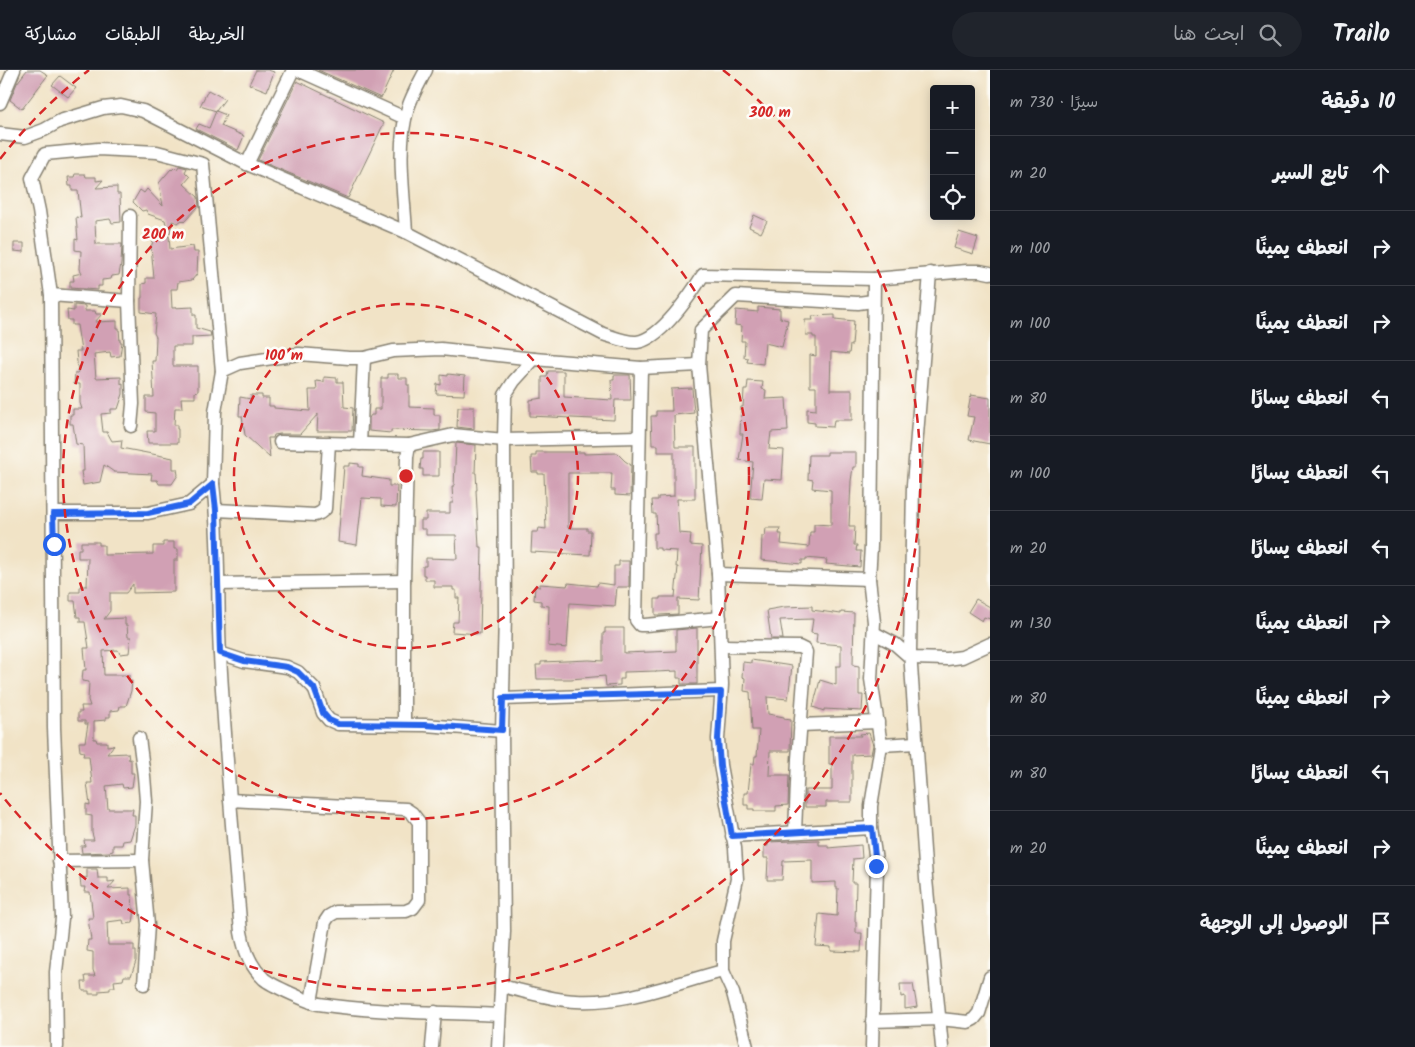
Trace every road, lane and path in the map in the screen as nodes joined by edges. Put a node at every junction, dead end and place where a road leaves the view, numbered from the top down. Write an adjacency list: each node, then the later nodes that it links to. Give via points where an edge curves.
1 (14, 70): 5 (street)
2 (293, 70): 8 (street)
3 (298, 70): 6 (street)
4 (426, 70): 6 (street)
5 (0, 103)
6 (405, 118): 10 (street, via 402,167)
7 (0, 134): 8 (street, via 25,137 60,121 121,106 142,111)
8 (247, 164): 10 (street)
9 (130, 216): 15 (street)
10 (406, 232): 13 (street, via 603,334 634,343 655,334 684,304 703,275)
11 (930, 273): 12 (street); 13 (street); 41 (street, via 913,484)
12 (990, 273)
13 (874, 279): 16 (street)
14 (51, 296): 15 (street); 21 (street, via 40,211 32,178 45,154 98,149 157,152 203,164); 31 (street)
15 (129, 301): 22 (street)
16 (873, 301): 19 (street, via 858,303 736,296 701,330); 33 (street)
17 (364, 358): 18 (street, via 393,351 441,348); 21 (street, via 299,354 240,363); 27 (street)
18 (534, 359): 20 (street); 24 (street, via 505,395)
19 (699, 365): 20 (street); 32 (street)
20 (641, 368): 23 (street)
21 (222, 371): 29 (street, via 215,412)
22 (131, 426)
23 (639, 437): 24 (street); 36 (street, via 636,620 644,625)
24 (504, 440): 28 (street, via 453,435); 43 (street)
25 (280, 442): 26 (street)
26 (328, 444): 27 (street); 30 (street, via 325,509 320,513)
27 (360, 444): 28 (street)
28 (408, 445): 34 (street)
29 (213, 484): 30 (street); 31 (street, via 189,504 148,513)
30 (216, 510): 35 (street)
31 (53, 514): 56 (street, via 54,728)
32 (718, 574): 33 (street); 36 (street)
33 (870, 579): 37 (street)
34 (404, 582): 35 (street); 45 (street)
35 (218, 584): 40 (street)
36 (720, 618): 39 (street)
37 (874, 633): 41 (street, via 895,644); 44 (street, via 871,679)
38 (990, 644): 41 (street, via 962,657)
39 (720, 646): 42 (street); 46 (street, via 799,647 805,650)
40 (220, 653): 45 (street, via 298,672 314,688 323,713 338,724); 51 (street)
41 (911, 658): 49 (street)
42 (721, 692): 43 (street); 54 (street, via 720,766)
43 (503, 698): 47 (street)
44 (878, 722): 46 (street); 50 (street)
45 (404, 724): 47 (street)
46 (800, 725): 53 (street)
47 (502, 730): 60 (street, via 504,931)
48 (139, 738): 55 (street, via 146,801)
49 (916, 743): 50 (street); 64 (street)
50 (880, 745): 52 (street, via 871,806)
51 (230, 800): 61 (street, via 244,951 265,980); 61 (street, via 406,809 419,822 419,900 406,911 336,912 328,916)
52 (872, 828): 53 (street); 65 (street, via 876,866)
53 (795, 832): 54 (street)
54 (732, 836): 57 (street, via 737,879 723,941)
55 (142, 860): 56 (street); 59 (street, via 148,925)
56 (59, 861): 66 (street, via 62,918 56,972)
57 (723, 971): 60 (street, via 600,1002 574,1001); 69 (street, via 733,993)
58 (990, 977): 64 (street, via 979,1013 974,1019 968,1022)
59 (144, 984)
60 (501, 986): 63 (street)
61 (311, 1002): 62 (street)
62 (435, 1012): 63 (street); 67 (street)
63 (499, 1015): 68 (street)
64 (940, 1019): 65 (street); 71 (street)
65 (872, 1021): 70 (street)
66 (57, 1047)
67 (432, 1047)
68 (498, 1047)
69 (747, 1047)
70 (872, 1047)
71 (942, 1047)

